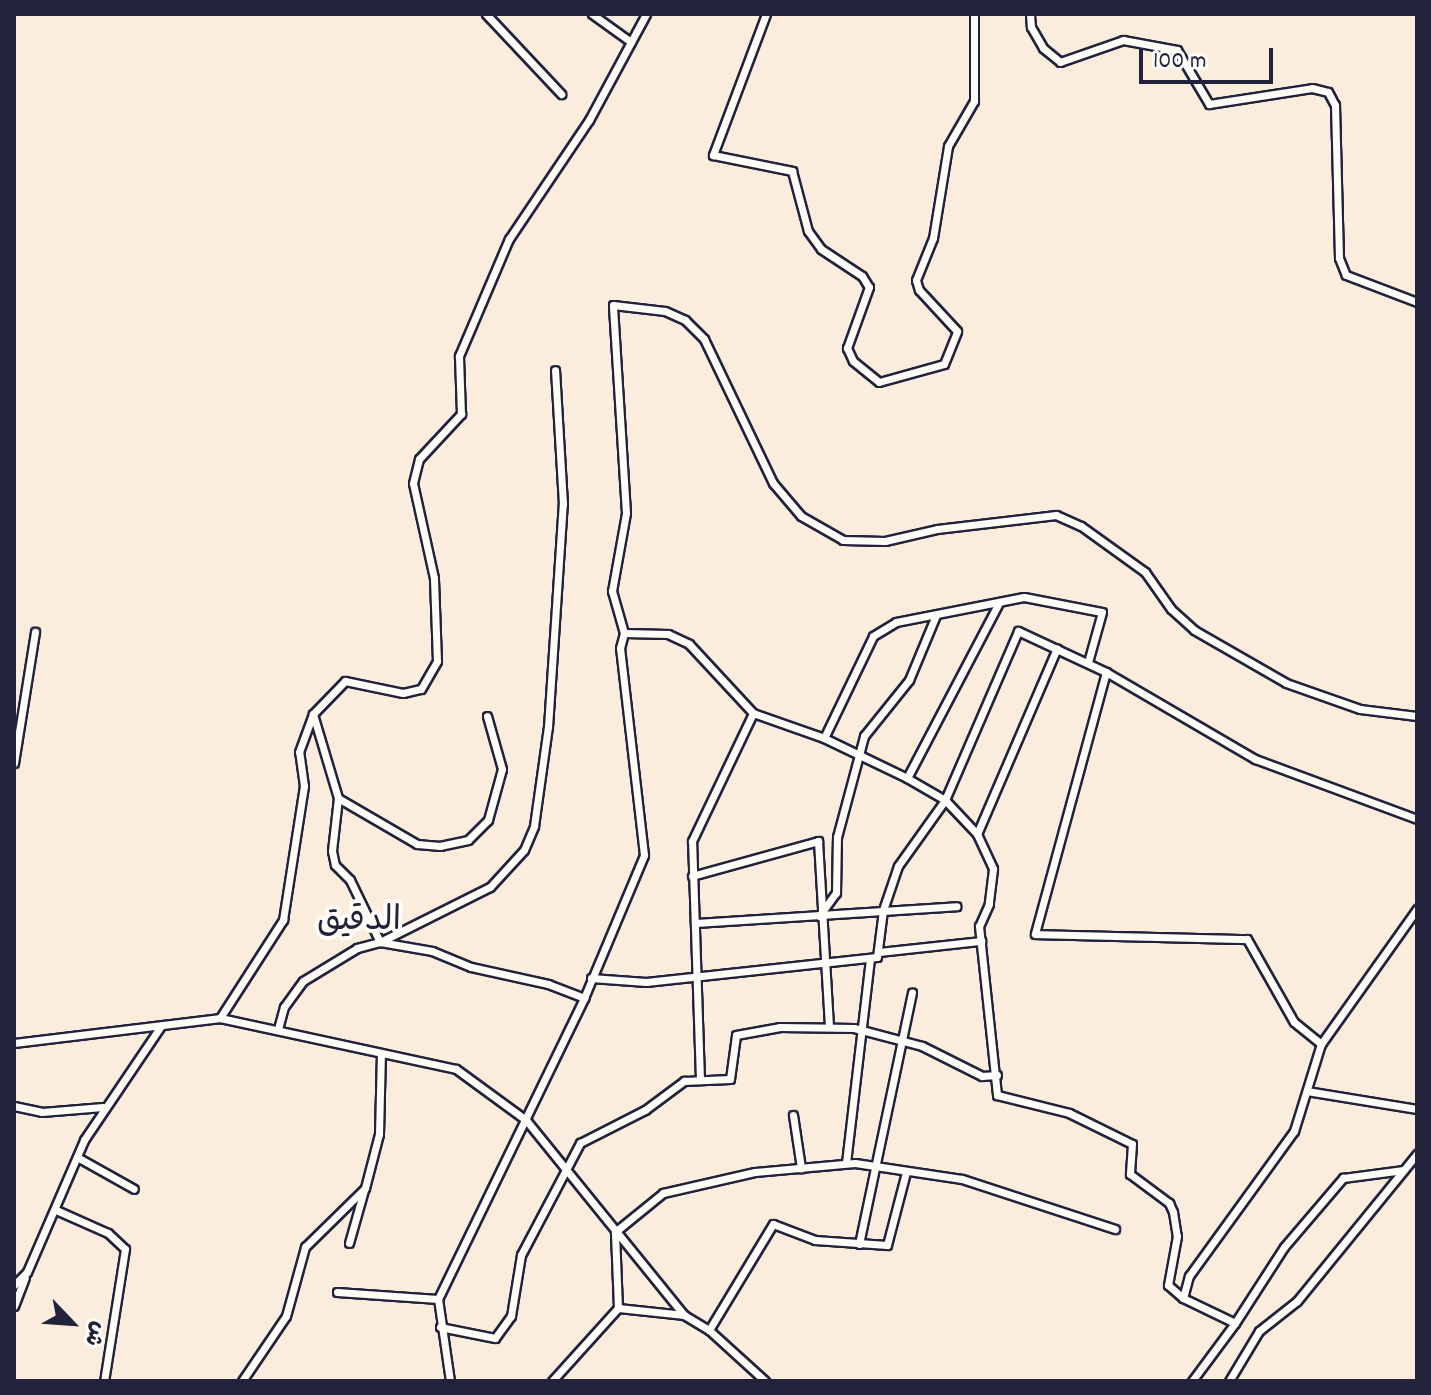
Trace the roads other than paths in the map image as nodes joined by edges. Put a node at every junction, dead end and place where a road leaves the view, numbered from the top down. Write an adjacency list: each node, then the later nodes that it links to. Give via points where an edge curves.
1 (486, 14): 8 (street)
2 (592, 14): 7 (street)
3 (646, 14): 7 (street)
4 (766, 14): 5 (street, via 713,155 792,171 808,231 821,249 862,276 869,287 847,348 853,361 879,382 944,364 957,331 916,280 933,238 948,146 974,101)
5 (974, 14)
6 (1030, 14): 9 (street, via 1043,48 1060,62 1123,40 1177,50 1209,104 1312,88 1328,92 1335,105 1339,258 1346,275)
7 (631, 42): 19 (street, via 589,120 509,239 462,343 461,414 419,459 413,483 434,578 437,661 421,689 403,693 345,681)
8 (561, 94)
9 (1417, 302)
10 (555, 370): 37 (street, via 563,504 548,727 534,826 524,850 490,887)
11 (999, 603): 12 (street); 16 (street, via 1024,597 1102,612); 25 (street)
12 (936, 615): 22 (street, via 896,622 873,636); 23 (street, via 909,680 864,736)
13 (35, 632): 24 (street)
14 (624, 633): 18 (street, via 668,634 689,644); 21 (street, via 612,591 626,513 613,305 665,311 685,320 704,339 773,483 801,516 843,540 885,541 937,529 1056,515 1081,526 1145,572 1171,609 1194,630 1286,683 1360,709); 41 (street, via 620,648 646,843)
15 (1057, 648): 16 (street); 27 (street, via 1022,631 1014,635); 29 (street)
16 (1088, 662): 17 (street)
17 (1106, 672): 28 (street, via 1255,759); 52 (street, via 1035,934 1247,939 1294,1022)
18 (753, 713): 22 (street); 30 (street, via 692,841)
19 (313, 714): 26 (street); 45 (street, via 299,752 304,786 283,920)
20 (487, 716): 26 (street, via 502,769 488,820 468,840 417,844)
21 (1417, 716)
22 (824, 738): 23 (street)
23 (862, 756): 25 (street); 34 (street, via 837,837 836,893)
24 (15, 758)
25 (907, 778): 27 (street)
26 (338, 798): 37 (street, via 335,865 350,880)
27 (945, 800): 29 (street); 33 (street, via 915,835)
28 (1417, 819)
29 (977, 834): 36 (street, via 993,869 989,904 979,926)
30 (692, 876): 34 (street, via 818,841); 35 (street)
31 (956, 906): 33 (street)
32 (1417, 909): 52 (street)
33 (883, 910): 34 (street); 38 (street)
34 (819, 916): 35 (street); 40 (street)
35 (696, 923): 42 (street)
36 (981, 941): 38 (street); 54 (street)
37 (380, 942): 44 (street, via 432,951); 48 (street, via 357,948 303,981 284,1007)
38 (879, 952): 39 (street)
39 (870, 960): 40 (street); 49 (street)
40 (823, 966): 42 (street); 46 (street)
41 (591, 978): 42 (street); 44 (street)
42 (696, 978): 55 (street)
43 (912, 993): 50 (street)
44 (584, 998): 61 (street)
45 (220, 1018): 47 (street); 48 (street)
46 (829, 1025): 49 (street); 55 (street, via 736,1035 730,1079)
47 (161, 1026): 51 (street); 58 (street)
48 (278, 1029): 53 (street)
49 (862, 1029): 50 (street); 64 (street)
50 (906, 1040): 54 (street, via 982,1076); 66 (street)
51 (14, 1043)
52 (1321, 1044): 56 (street)
53 (381, 1053): 61 (street, via 456,1069); 70 (street, via 379,1134)
54 (997, 1075): 80 (street, via 997,1095 1002,1098 1069,1113 1132,1144 1130,1174 1169,1203 1173,1212 1177,1236 1168,1285)
55 (700, 1080): 65 (street, via 684,1081 645,1110 580,1143)
56 (1307, 1091): 59 (street); 80 (street, via 1294,1131 1189,1276)
57 (14, 1106): 58 (street, via 60,1112)
58 (103, 1107): 63 (street)
59 (1417, 1109)
60 (793, 1115): 67 (street)
61 (526, 1120): 65 (street); 81 (street)
62 (1417, 1154): 68 (street)
63 (77, 1157): 71 (street); 72 (street)
64 (846, 1163): 66 (street); 67 (street)
65 (563, 1166): 74 (street); 86 (street, via 521,1255 511,1316 495,1338)
66 (874, 1167): 69 (street); 76 (street)
67 (801, 1168): 74 (street, via 755,1172 663,1193)
68 (1403, 1170): 85 (street, via 1343,1178 1284,1247); 94 (street, via 1297,1301 1259,1331)
69 (906, 1172): 73 (street, via 962,1179); 76 (street, via 892,1239 887,1245)
70 (365, 1188): 75 (street); 89 (street, via 305,1247 286,1316)
71 (134, 1189)
72 (56, 1210): 77 (street); 88 (street, via 108,1233 125,1249)
73 (1115, 1229)
74 (615, 1232): 83 (street); 84 (street)
75 (349, 1243)
76 (859, 1244): 87 (street, via 815,1240 773,1224)
77 (27, 1272): 78 (street); 82 (street)
78 (14, 1285)
79 (337, 1292): 81 (street)
80 (1183, 1298): 85 (street)
81 (438, 1299): 86 (street)
82 (14, 1306)
83 (618, 1308): 84 (street); 91 (street)
84 (684, 1315): 87 (street)
85 (1235, 1323): 93 (street)
86 (440, 1327): 90 (street)
87 (709, 1330): 92 (street)
88 (104, 1381)
89 (242, 1381)
90 (450, 1381)
91 (552, 1381)
92 (765, 1381)
93 (1192, 1381)
94 (1229, 1381)

